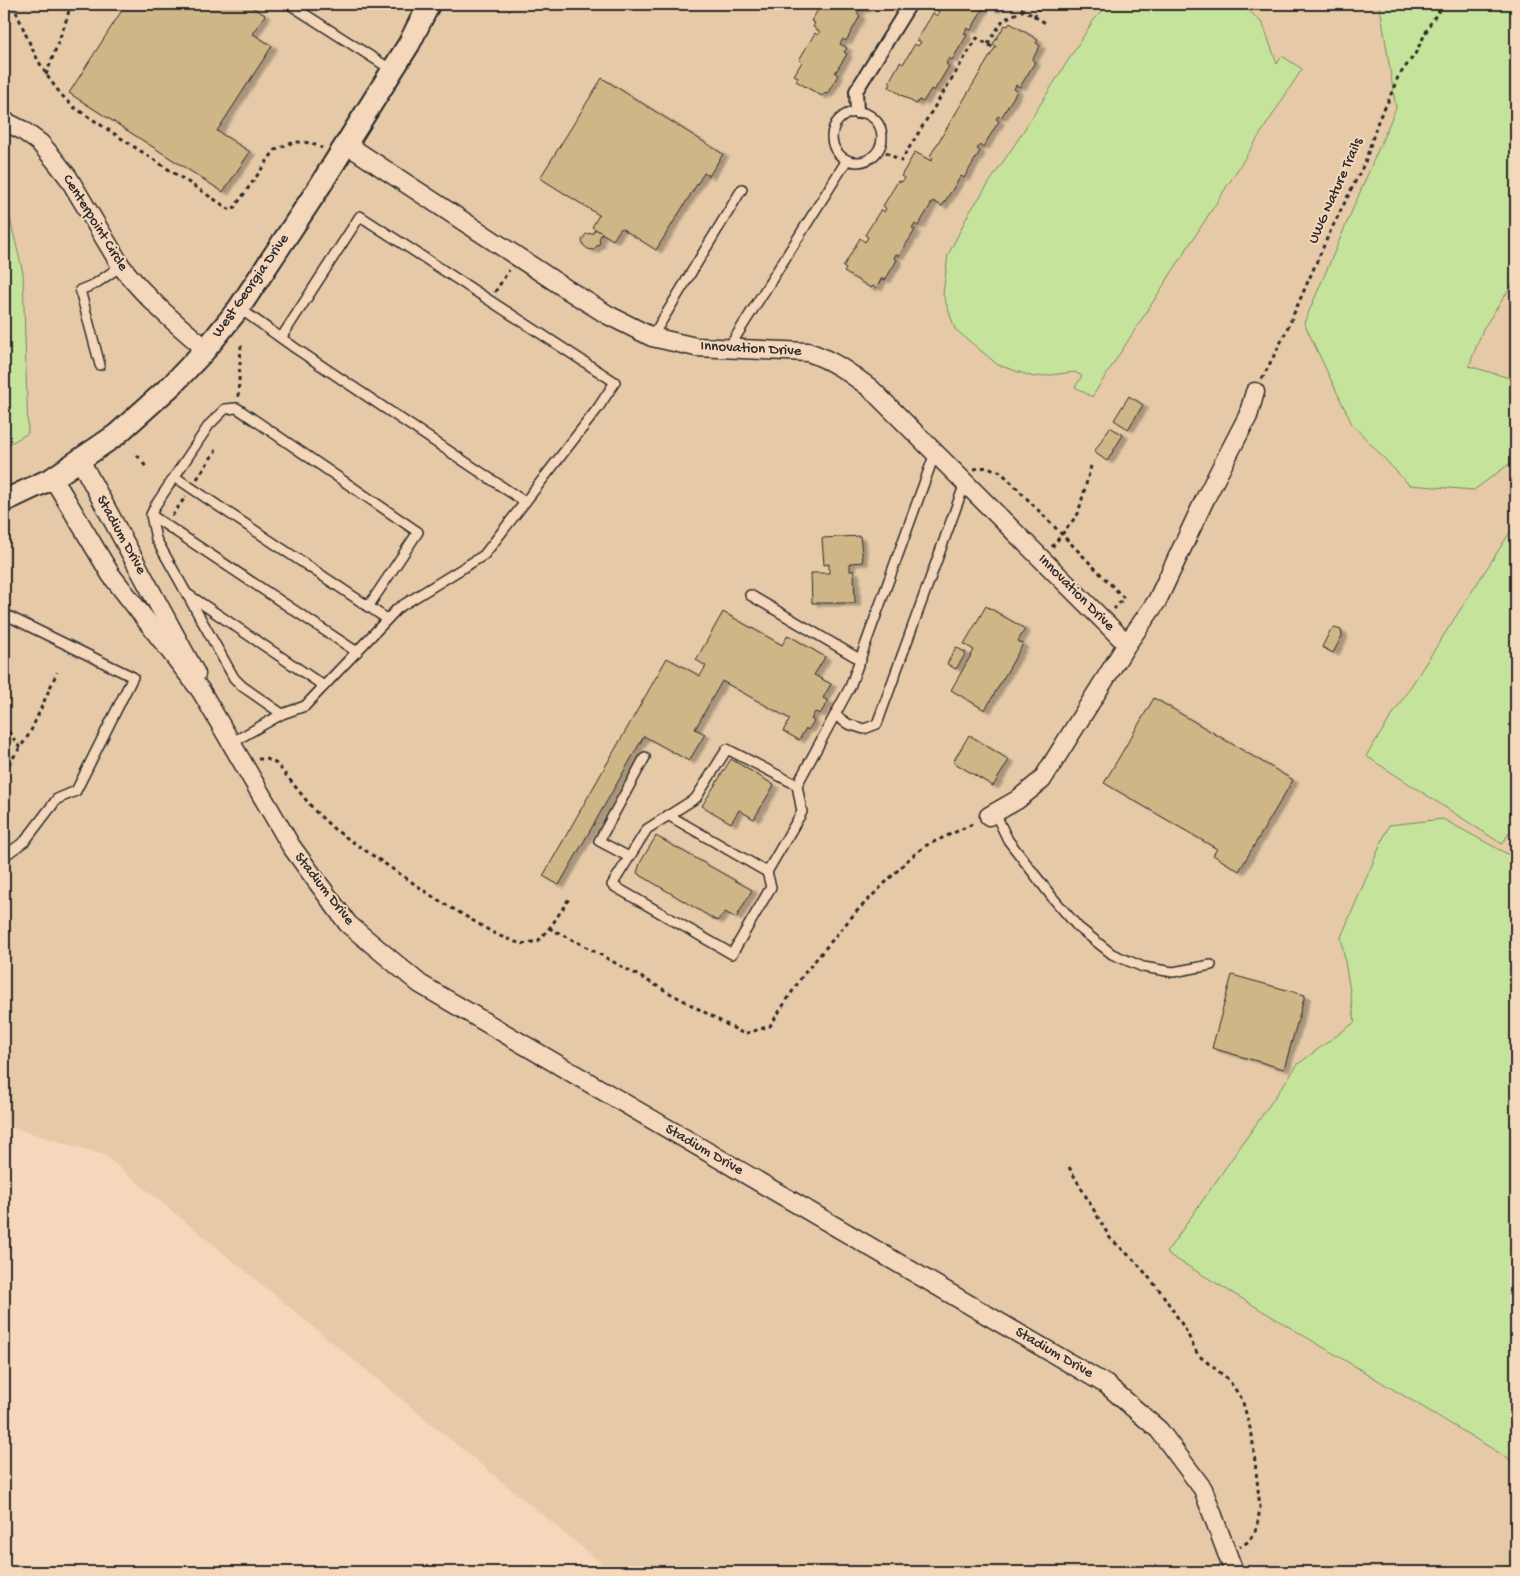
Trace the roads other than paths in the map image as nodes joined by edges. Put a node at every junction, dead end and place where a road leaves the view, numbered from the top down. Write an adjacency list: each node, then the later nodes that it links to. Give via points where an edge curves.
1 (289, 4): 4 (lane)
2 (429, 4): 4 (street, West Georgia Drive)
3 (910, 4): 5 (street, via 856,91)
4 (393, 70): 7 (street, West Georgia Drive)
5 (857, 112): 8 (lane, via 842,118 833,132 835,148); 8 (lane, via 872,117 878,124 882,139 876,154 870,159 862,162)
6 (4, 121): 10 (street, Centerpoint Circle, via 40,143 53,158)
7 (346, 144): 11 (street, West Georgia Drive); 12 (street, Innovation Drive, via 568,290)
8 (847, 160): 15 (lane)
9 (742, 189): 12 (lane)
10 (121, 266): 14 (street, Centerpoint Circle, via 149,299); 16 (lane, via 80,290)
11 (239, 308): 13 (lane); 14 (street, West Georgia Drive)
12 (652, 336): 15 (street, Innovation Drive, via 696,347)
13 (281, 338): 24 (lane); 24 (lane, via 360,216 615,382)
14 (206, 349): 19 (street, West Georgia Drive, via 174,384 124,428)
15 (728, 349): 18 (street, Innovation Drive, via 788,350 824,357 870,388)
16 (100, 365)
17 (1255, 392): 31 (street, via 1248,416 1157,600)
18 (935, 453): 21 (street, Innovation Drive); 33 (lane)
19 (80, 460): 22 (street, West Georgia Drive); 35 (street, Stadium Drive, via 195,669)
20 (175, 477): 25 (lane); 28 (lane); 28 (lane, via 209,425 225,409 238,408 418,532)
21 (967, 477): 31 (street, Innovation Drive, via 1042,559); 37 (lane, via 877,724 864,729)
22 (53, 478): 23 (street, West Georgia Drive); 35 (street, Stadium Drive, via 111,574)
23 (8, 502)
24 (525, 502): 30 (lane, via 484,555 398,608)
25 (151, 516): 26 (lane, via 156,539); 32 (lane)
26 (187, 594): 34 (lane); 36 (lane, via 234,678)
27 (750, 595): 33 (lane)
28 (368, 607): 30 (lane)
29 (4, 614): 44 (lane, via 132,677 76,791 57,800 25,841)
30 (387, 619): 32 (lane)
31 (1127, 644): 41 (street, via 1042,780)
32 (357, 652): 34 (lane)
33 (860, 660): 37 (lane)
34 (324, 686): 36 (lane, via 305,706)
35 (201, 691): 38 (street, Stadium Drive)
36 (282, 714): 38 (lane)
37 (835, 715): 40 (lane)
38 (231, 743): 47 (street, Stadium Drive, via 291,846 348,924 420,984 1107,1385 1160,1430 1203,1489)
39 (645, 757): 43 (lane, via 600,840)
40 (797, 785): 42 (lane, via 727,749 696,798); 45 (lane, via 802,812)
41 (992, 814): 46 (lane, via 1052,897 1078,927 1112,954 1143,967 1173,972)
42 (668, 815): 43 (lane, via 647,828); 45 (lane)
43 (629, 857): 45 (lane, via 612,885 732,954 771,887)
44 (4, 858)
45 (767, 872)
46 (1211, 965)
47 (1231, 1564)

